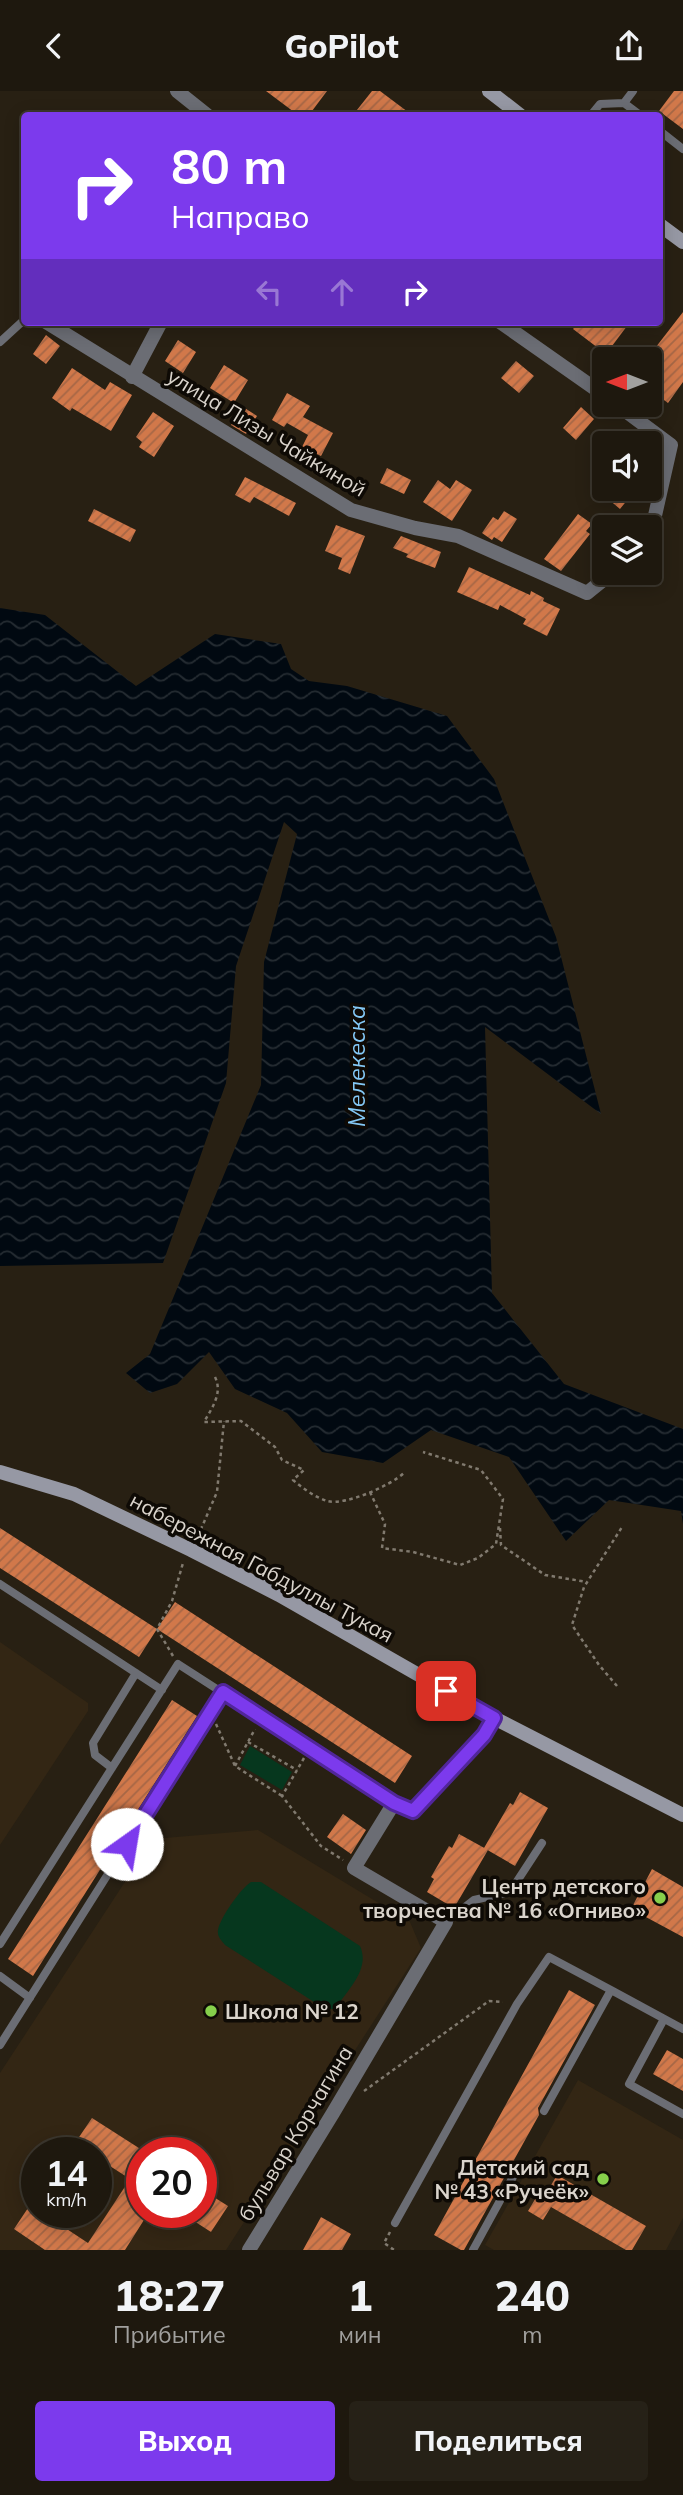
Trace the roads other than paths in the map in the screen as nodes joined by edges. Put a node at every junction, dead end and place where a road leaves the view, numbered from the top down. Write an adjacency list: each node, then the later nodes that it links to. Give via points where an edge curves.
1 (177, 91): 5 (street)
2 (489, 91): 6 (main road)
3 (633, 91): 4 (lane)
4 (624, 103): 7 (lane, via 600,104); 8 (lane)
5 (203, 112)
6 (516, 112)
7 (593, 112)
8 (636, 112)
9 (663, 133): 10 (lane)
10 (683, 149)
11 (663, 227): 12 (main road)
12 (683, 242)
13 (21, 323): 17 (lane)
14 (52, 326): 18 (street, улица Лизы Чайкиной)
15 (159, 326): 18 (street, улица Лизы Чайкиной)
16 (506, 326): 19 (street)
17 (0, 342)
18 (132, 377): 23 (street, улица Лизы Чайкиной, via 351,510 458,536 587,593)
19 (592, 387)
20 (634, 417): 21 (street)
21 (677, 448): 22 (street)
22 (656, 515)
23 (597, 585)
24 (0, 1472): 29 (main road, набережная Габдуллы Тукая, via 74,1494 191,1550)
25 (0, 1584): 26 (lane)
26 (136, 1672): 27 (lane); 30 (lane, via 93,1743 94,1755)
27 (162, 1690): 28 (lane, via 178,1664); 30 (lane)
28 (223, 1692): 31 (lane); 38 (lane)
29 (494, 1718): 31 (street, via 484,1735 413,1811); 32 (main road, набережная Габдуллы Тукая)
30 (112, 1767): 35 (lane)
31 (394, 1803): 34 (street, via 354,1868)
32 (683, 1815)
33 (542, 1843): 34 (lane, via 510,1892 474,1901)
34 (446, 1922): 46 (street, бульвар Корчагина)
35 (0, 1944)
36 (0, 1976): 38 (lane)
37 (611, 1990): 39 (lane); 42 (lane); 45 (lane, via 549,1957 517,2004)
38 (30, 1998): 41 (lane)
39 (664, 2019): 40 (lane); 43 (lane, via 629,2084)
40 (683, 2029)
41 (0, 2045)
42 (544, 2111)
43 (683, 2114)
44 (513, 2177): 47 (lane)
45 (395, 2223)
46 (248, 2250)
47 (474, 2250)

